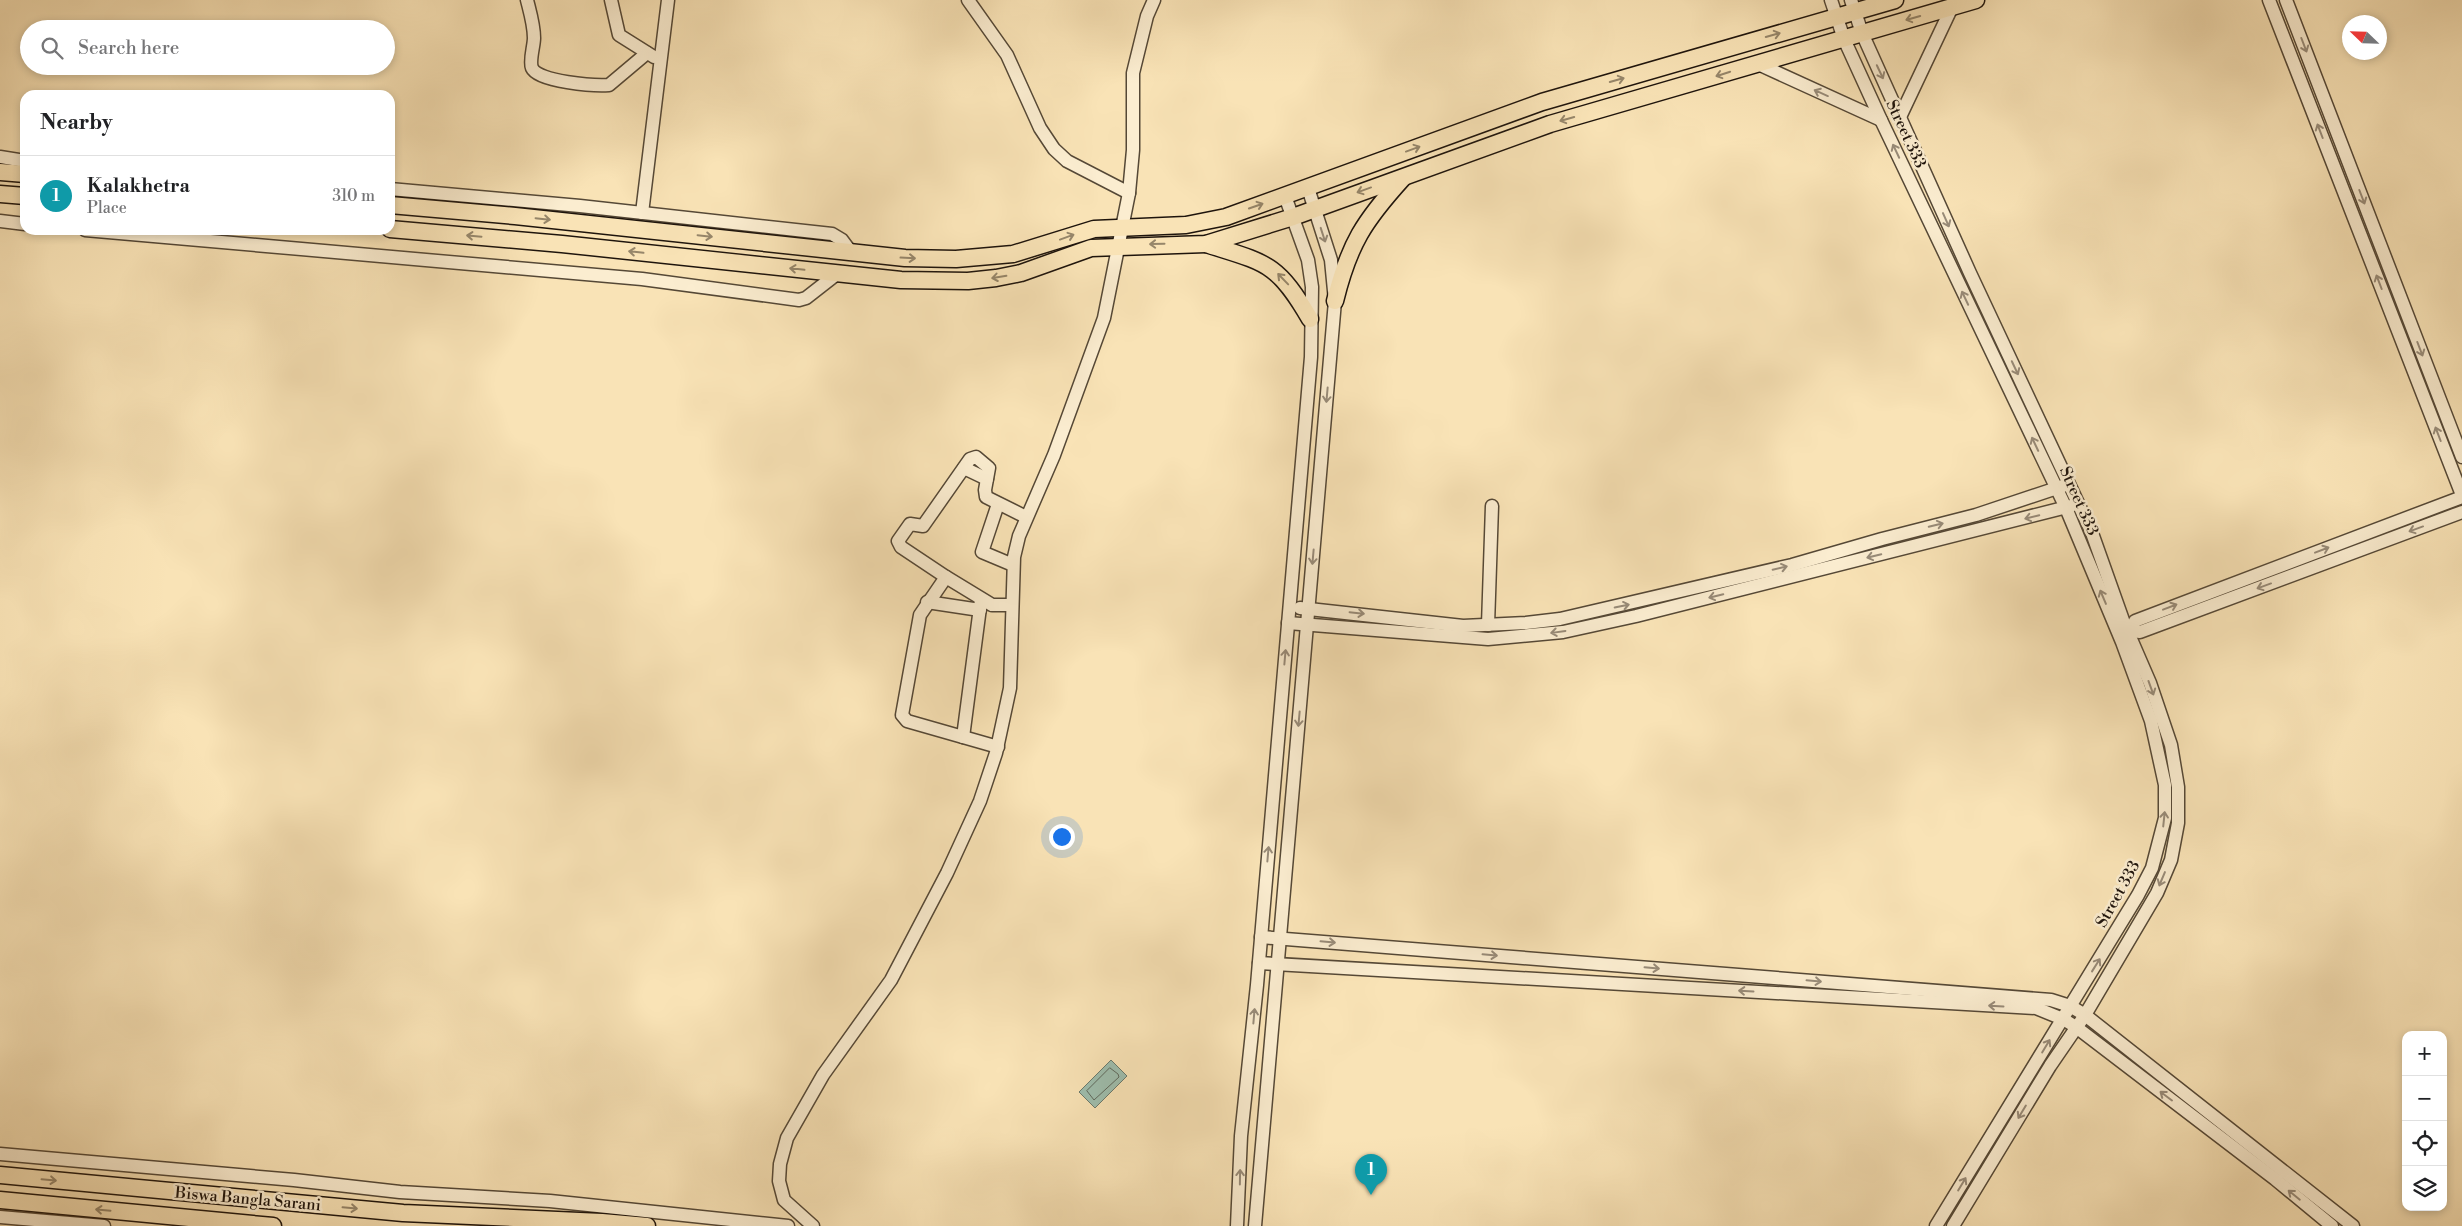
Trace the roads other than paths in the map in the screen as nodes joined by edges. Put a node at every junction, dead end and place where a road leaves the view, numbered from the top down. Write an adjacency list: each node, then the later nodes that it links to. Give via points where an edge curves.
1 (527, 0): 16 (street, via 534,30 532,65 536,73 571,83 609,85)
2 (611, 0): 16 (street, via 619,35)
3 (668, 0): 17 (street)
4 (968, 0): 28 (street, via 1007,55 1040,128 1054,149 1067,161)
5 (1154, 0): 28 (street, via 1133,73 1133,150)
6 (1831, 0): 13 (street, Street 333)
7 (1895, 0): 11 (main road)
8 (1976, 0): 12 (main road)
9 (2270, 0): 50 (street, one-way to 9)
10 (2286, 0): 47 (street, one-way to 47)
11 (1852, 6): 13 (main road); 14 (street, Street 333)
12 (1952, 7): 14 (main road, one-way to 14); 19 (street)
13 (1835, 16): 15 (street, Street 333); 26 (main road, one-way to 13, via 1542,102)
14 (1862, 33): 15 (main road); 19 (street, Street 333, one-way to 19)
15 (1844, 39): 18 (main road); 20 (street, Street 333)
16 (647, 53): 17 (street)
17 (660, 61): 34 (street)
18 (1756, 63): 20 (street, one-way to 18); 25 (main road, one-way to 25, via 1550,124)
19 (1900, 117): 48 (street, Street 333, one-way to 48)
20 (1881, 120): 49 (street, Street 333, one-way to 20)
21 (0, 157): 22 (street)
22 (20, 160)
23 (0, 172): 24 (main road)
24 (20, 174)
25 (1406, 175): 33 (main road, one-way to 33); 45 (main road, via 1360,231 1348,255)
26 (1308, 188): 31 (main road); 33 (street)
27 (395, 189): 34 (street)
28 (1129, 193): 38 (street)
29 (0, 194): 30 (main road)
30 (20, 196)
31 (1285, 196): 35 (street); 38 (main road, one-way to 31, via 1204,222)
32 (395, 205): 43 (main road, one-way to 43)
33 (1314, 209): 35 (main road); 45 (street, one-way to 45, via 1331,260)
34 (642, 213): 43 (street, via 832,234 842,240)
35 (1293, 217): 41 (main road); 46 (street, via 1308,260 1312,287)
36 (0, 222): 37 (street)
37 (20, 224)
38 (1121, 228): 42 (street); 43 (main road, one-way to 38, via 956,259 1013,254 1081,232)
39 (395, 229): 44 (main road, one-way to 39)
40 (142, 235): 44 (street, via 642,279 799,300)
41 (1206, 244): 42 (main road, one-way to 42); 46 (main road, one-way to 41, via 1293,290 1272,268 1244,255)
42 (1118, 246): 44 (main road, one-way to 44, via 1091,248 1022,273 968,281 901,280); 56 (street, via 1104,318 1090,360)
43 (851, 252)
44 (838, 273)
45 (1335, 301): 63 (street, one-way to 63)
46 (1310, 319): 62 (street, via 1311,357)
47 (2462, 457)
48 (2070, 484): 49 (street); 51 (street, Street 333)
49 (2056, 488): 54 (street, Street 333); 66 (street, one-way to 49, via 1560,619 1792,565 1976,515)
50 (2462, 496): 67 (street, one-way to 50, via 2135,620)
51 (2078, 503): 54 (street); 67 (street, Street 333, via 2092,532)
52 (998, 504): 56 (street); 57 (street, via 982,552); 58 (street, via 986,497 989,468 976,457 970,459 923,526 910,524 898,541 901,547)
53 (1492, 506): 66 (street)
54 (2066, 508): 65 (street, one-way to 65, via 1563,632 1488,639); 67 (street, Street 333, one-way to 54)
55 (2462, 512): 67 (street, one-way to 67)
56 (1026, 518): 57 (street)
57 (1013, 565): 61 (street)
58 (946, 578): 59 (street); 60 (street)
59 (928, 602): 60 (street); 68 (street, via 920,615 902,718)
60 (980, 605): 61 (street); 68 (street)
61 (1012, 605): 69 (street, via 1010,688)
62 (1290, 607): 63 (street); 64 (street)
63 (1308, 608): 65 (street); 66 (street, one-way to 66, via 1463,626)
64 (1288, 623): 65 (street); 70 (street, one-way to 64)
65 (1307, 623): 71 (street, one-way to 71)
66 (1488, 625)
67 (2127, 636): 74 (street, Street 333, one-way to 67, via 2149,875 2165,818 2165,785 2160,758); 75 (street, Street 333, one-way to 75, via 2150,683 2171,745 2178,787 2178,823 2171,860 2157,893)
68 (963, 737): 69 (street)
69 (998, 747): 86 (street, via 980,802 920,927 891,980 823,1075 787,1138 779,1181 784,1200)
70 (1261, 937): 71 (street); 72 (street)
71 (1280, 938): 73 (street); 74 (street, one-way to 74, via 2051,1000)
72 (1259, 963): 73 (street); 87 (street, one-way to 72, via 1241,1136)
73 (1278, 963): 76 (street, one-way to 73, via 2036,1008); 88 (street)
74 (2070, 1006): 75 (street); 76 (street, Street 333)
75 (2085, 1015): 77 (street, Street 333); 92 (street)
76 (2063, 1019): 77 (street); 89 (street, one-way to 76)
77 (2076, 1027): 90 (street, one-way to 90); 91 (street, one-way to 77)
78 (0, 1154): 85 (street, via 400,1192 550,1201)
79 (0, 1175): 84 (main road, Biswa Bangla Sarani, one-way to 84, via 402,1213)
80 (0, 1200): 83 (main road, Biswa Bangla Sarani, one-way to 80)
81 (0, 1217): 82 (street)
82 (104, 1226)
83 (273, 1226)
84 (646, 1226)
85 (788, 1226)
86 (813, 1226)
87 (1237, 1226)
88 (1255, 1226)
89 (1936, 1226)
90 (1953, 1226)
91 (2332, 1226)
92 (2353, 1226)

